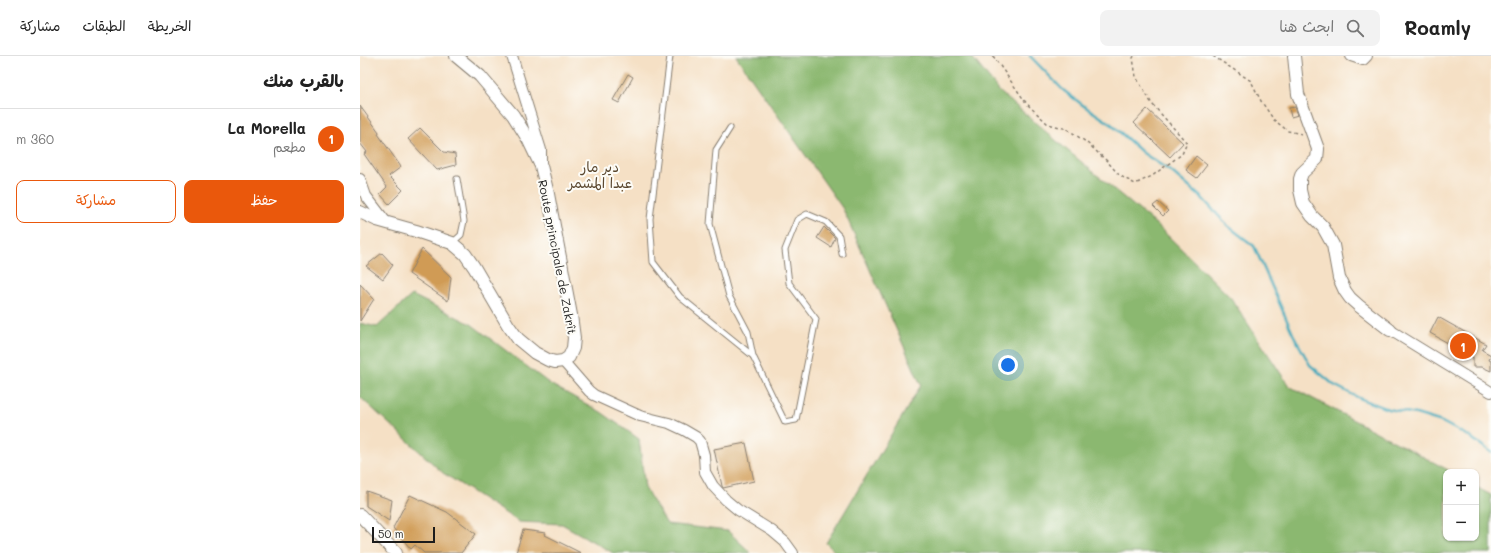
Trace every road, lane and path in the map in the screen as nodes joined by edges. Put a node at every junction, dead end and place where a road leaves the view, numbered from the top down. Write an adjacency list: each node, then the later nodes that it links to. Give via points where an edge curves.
1 (456, 56): 12 (street, Route principale de Zakrît, via 480,76 513,115)
2 (512, 56): 12 (street, via 541,150)
3 (670, 56): 20 (lane, via 650,219 653,262 680,298)
4 (993, 56): 5 (path, via 1027,104 1048,124 1068,129 1086,142 1119,175 1136,184 1152,176 1182,154 1187,143 1152,104 1136,77)
5 (1134, 56)
6 (1213, 56): 11 (path, via 1251,81 1261,102 1274,120 1288,131)
7 (1294, 56): 11 (street, via 1298,94)
8 (1351, 56): 9 (street, via 1362,60)
9 (1367, 56)
10 (730, 128): 20 (lane, via 716,150 710,224 729,296 748,332)
11 (1312, 135): 19 (street, via 1318,154 1300,179 1302,203 1323,227 1333,245 1339,278 1345,291 1359,306)
12 (541, 166): 21 (street, Route principale de Zakrît, via 574,338 572,353)
13 (457, 178): 17 (lane, via 464,221 461,235)
14 (360, 179): 16 (street, via 366,196)
15 (360, 212): 16 (street)
16 (386, 222): 17 (street)
17 (452, 243): 21 (street, via 465,254 474,267 518,339 541,357 555,362)
18 (842, 254): 20 (lane, via 839,236 826,222 807,214 797,220 785,250 789,283 816,319 796,420 785,422)
19 (1390, 330): 22 (street)
20 (753, 356)
21 (563, 361): 25 (street, via 594,395 640,416 669,423 696,437 700,441 704,455 705,472 713,486 738,510 772,531)
22 (1491, 392)
23 (360, 515): 24 (street)
24 (396, 553)
25 (793, 553)

